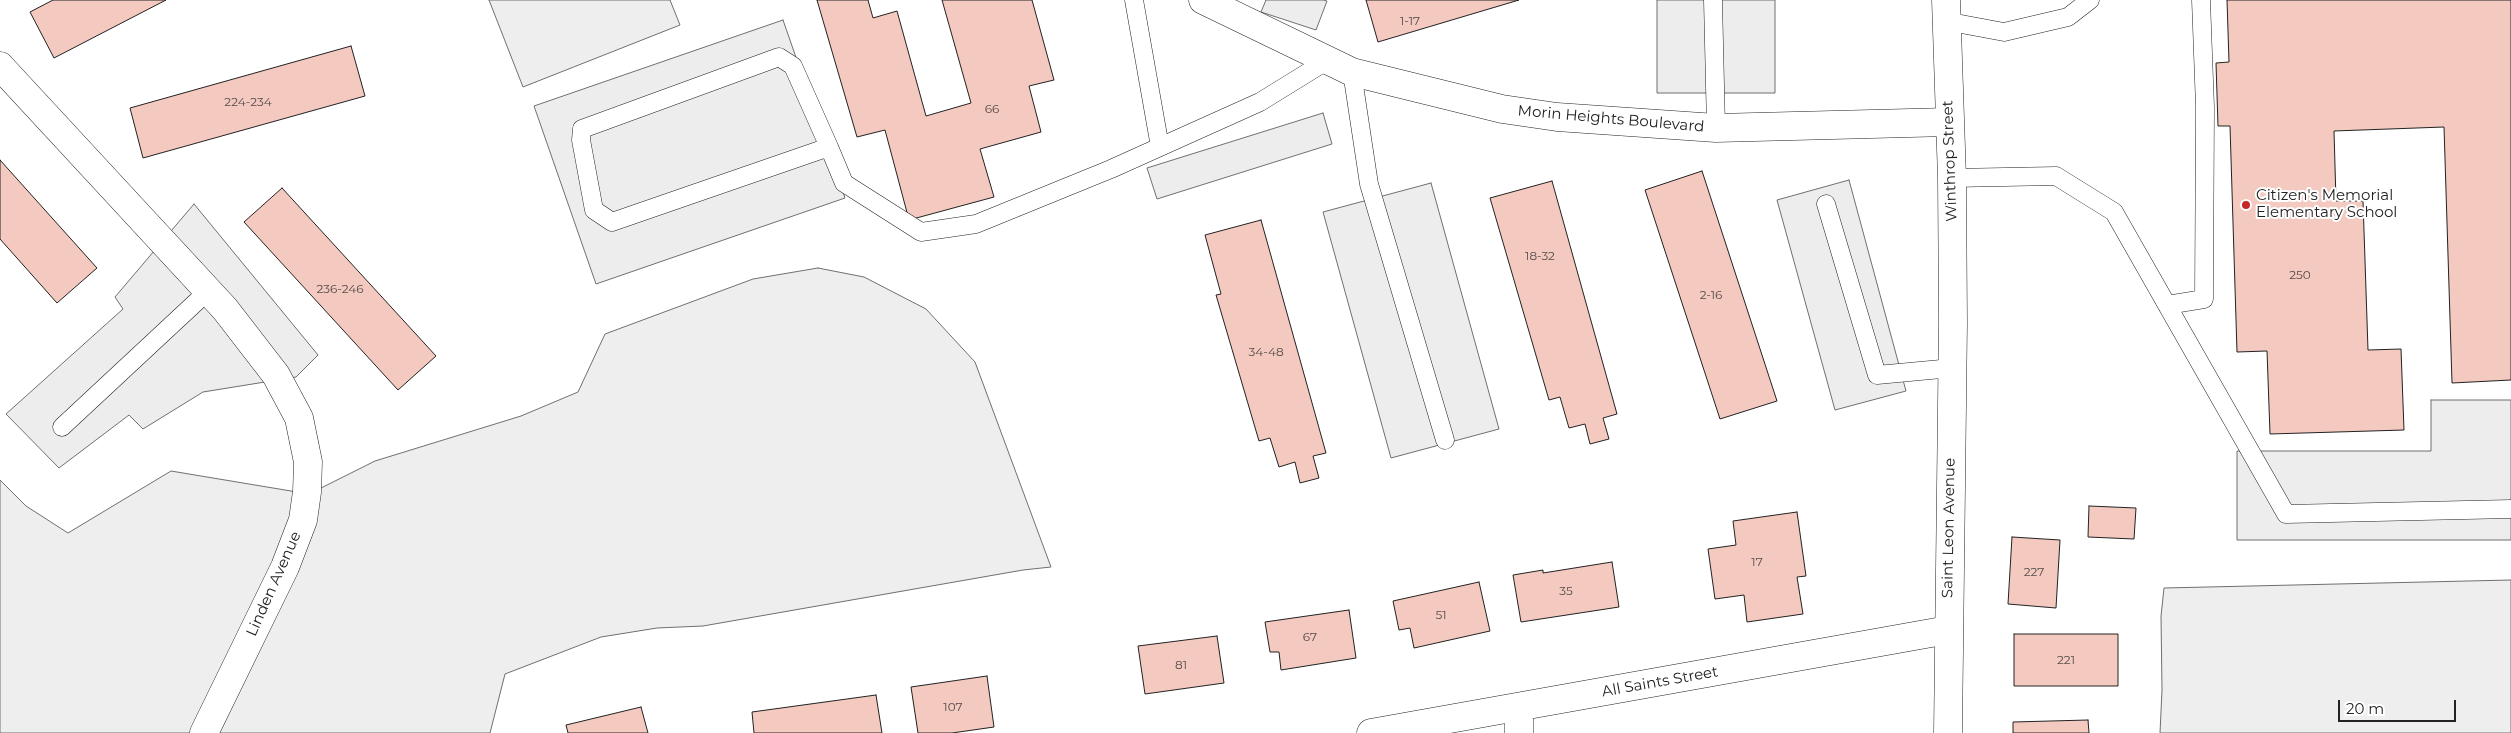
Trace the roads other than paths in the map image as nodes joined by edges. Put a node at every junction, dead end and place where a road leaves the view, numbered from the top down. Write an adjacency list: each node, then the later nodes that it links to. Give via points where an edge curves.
1 (1134, 0): 12 (lane)
2 (1203, 0): 8 (street, Morin Heights Boulevard)
3 (1713, 0): 10 (lane)
4 (2090, 0): 6 (lane, via 2068,17 2004,32)
5 (2201, 0): 16 (lane, via 2205,107 2204,299)
6 (1945, 11): 9 (street, Winthrop Street)
7 (0, 66): 15 (street, Linden Avenue)
8 (1340, 66): 10 (street, Morin Heights Boulevard, via 1502,109 1557,117); 12 (lane); 20 (lane, via 1369,184)
9 (1949, 122): 10 (street, Morin Heights Boulevard); 13 (street, Winthrop Street)
10 (1716, 128)
11 (829, 147): 11 (lane, via 793,66 779,57 582,129 581,140 594,210 612,222); 12 (lane, via 844,183 921,232 976,224)
12 (1160, 147)
13 (1952, 178): 16 (lane, via 2056,176 2114,212); 17 (street, Winthrop Street)
14 (1826, 204): 18 (lane, via 1877,375)
15 (208, 291): 19 (lane); 24 (street, Linden Avenue, via 276,376 299,418 308,462 303,520 285,567)
16 (2167, 305): 21 (lane, via 2286,514)
17 (1953, 323): 18 (street, Saint Leon Avenue)
18 (1952, 368): 22 (street, Saint Leon Avenue)
19 (62, 428)
20 (1445, 440)
21 (2511, 509)
22 (1948, 630): 23 (street, All Saints Street); 26 (street, Saint Leon Avenue)
23 (1519, 720): 25 (street, All Saints Street)
24 (204, 733)
25 (1371, 733)
26 (1948, 733)

